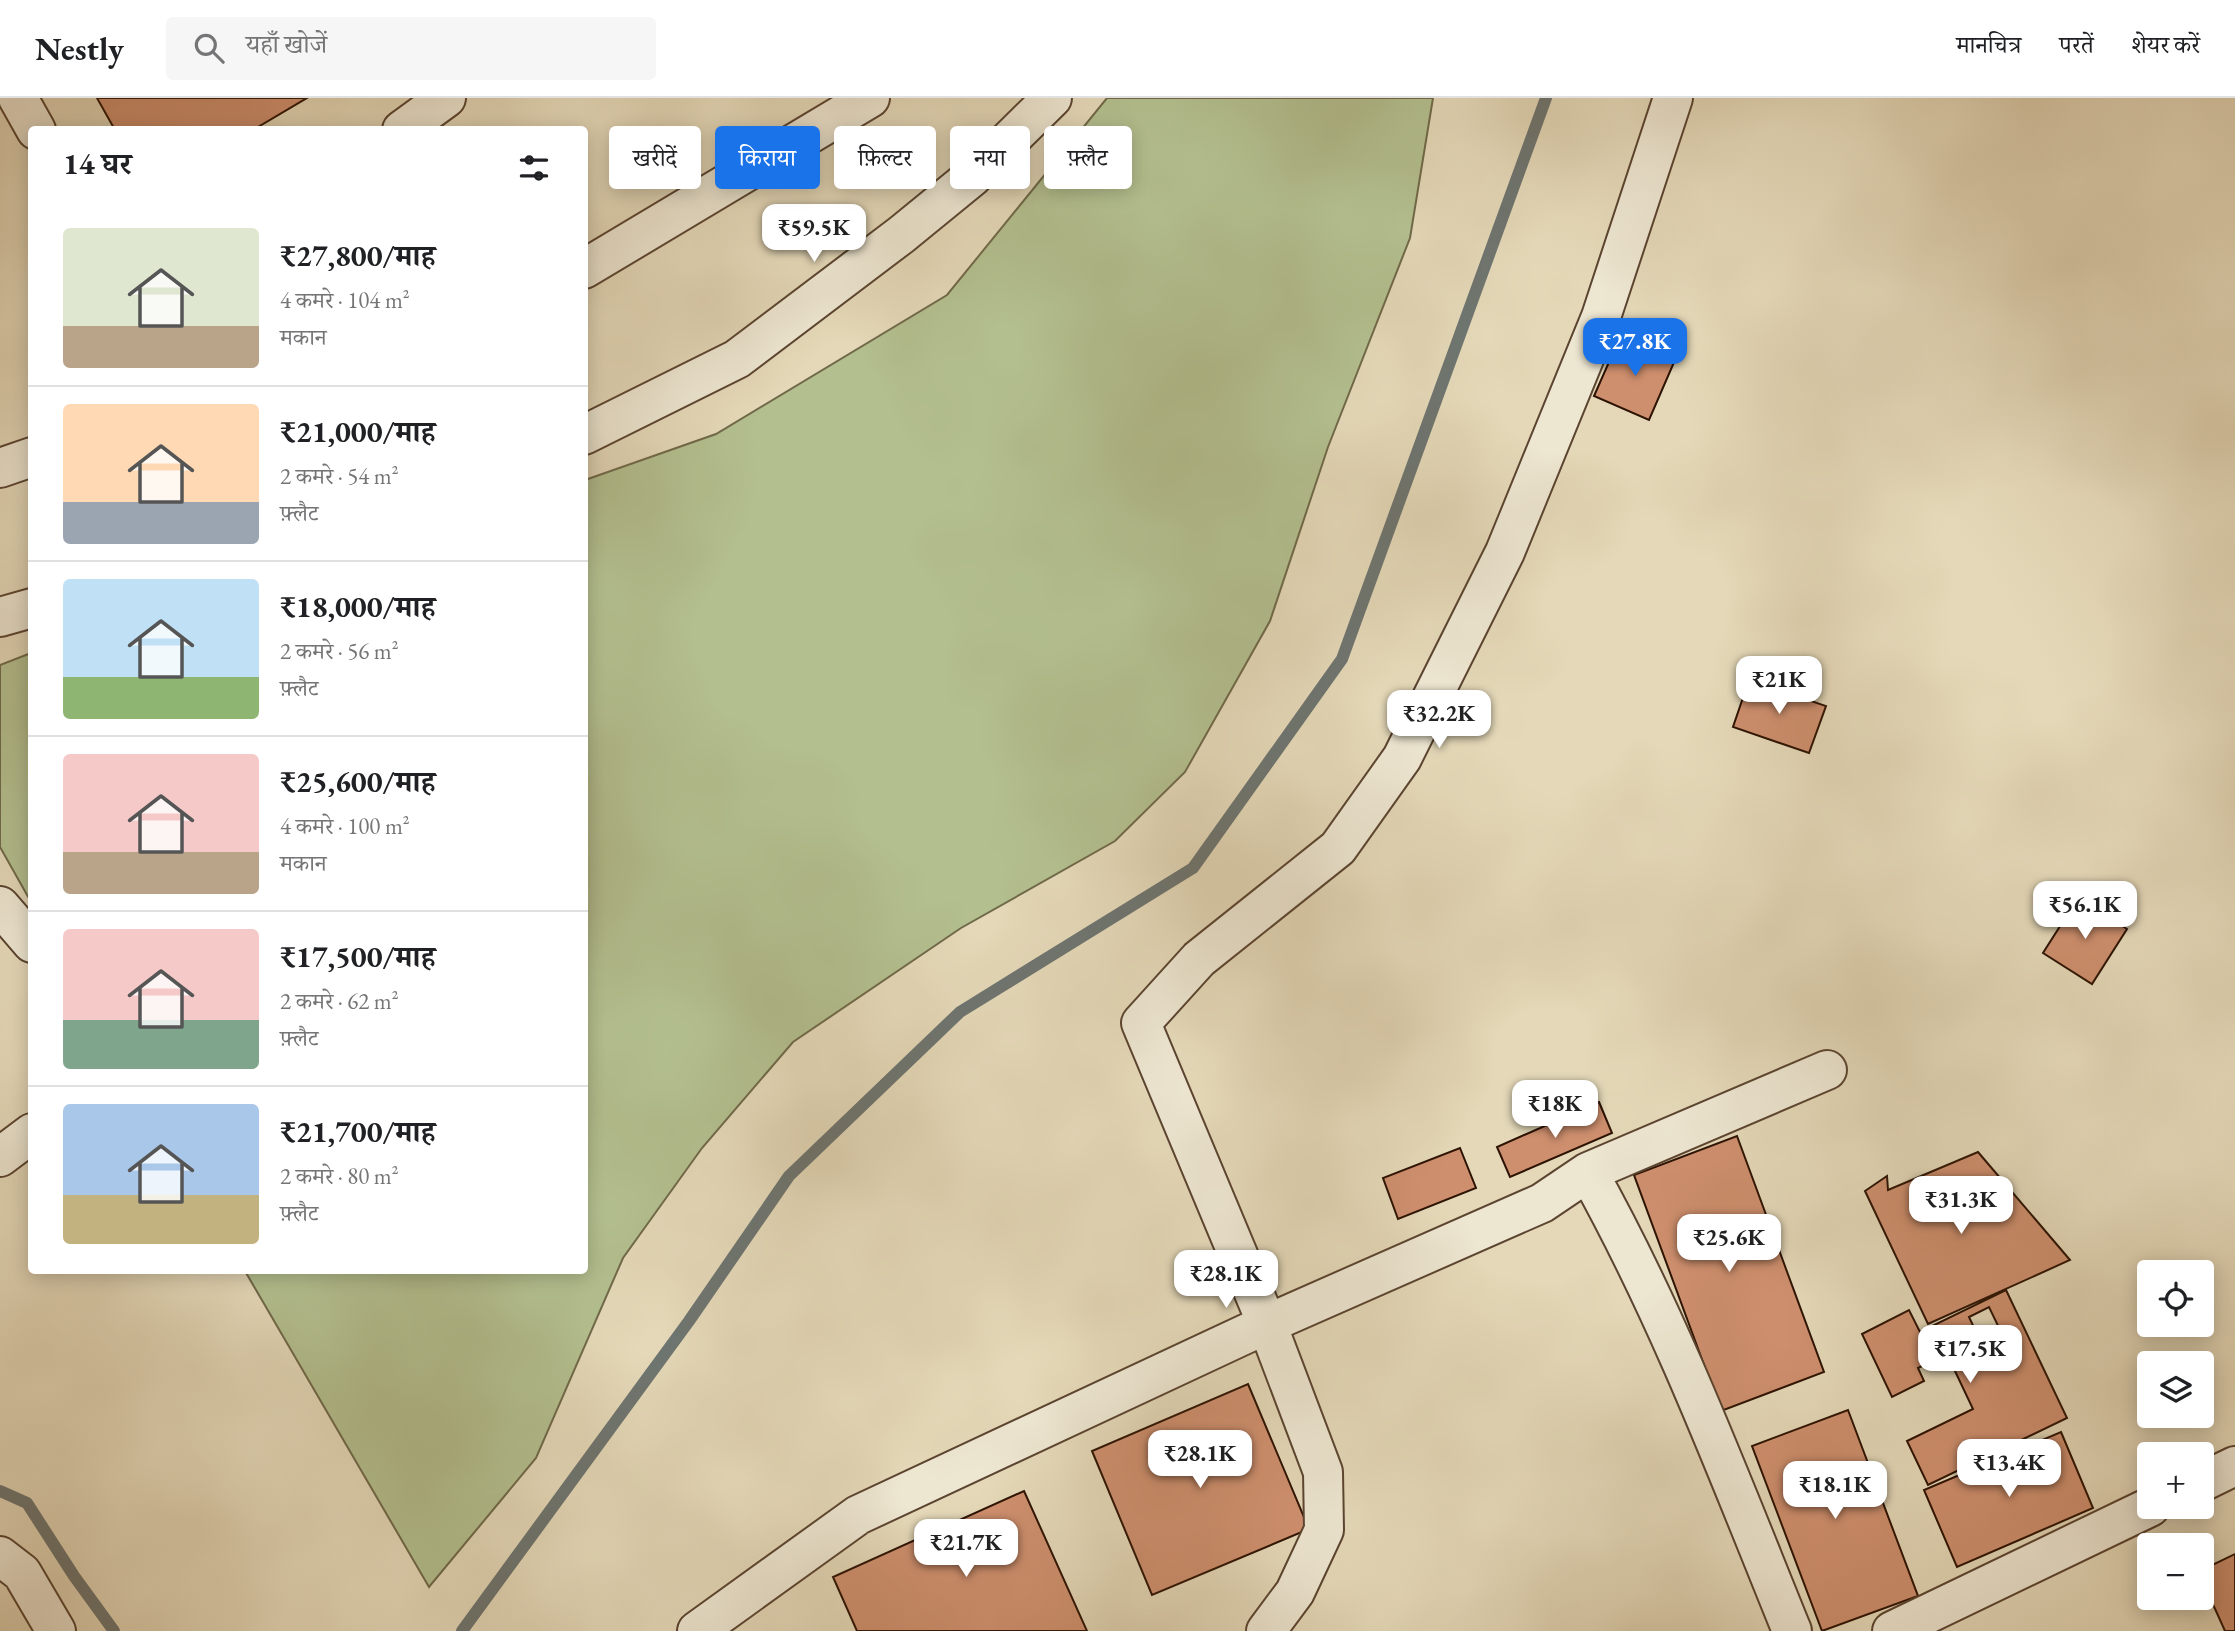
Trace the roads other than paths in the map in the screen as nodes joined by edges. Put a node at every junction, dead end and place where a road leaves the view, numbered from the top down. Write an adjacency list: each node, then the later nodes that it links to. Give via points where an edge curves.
1 (18, 98): 6 (street)
2 (446, 98): 7 (street)
3 (870, 98): 8 (street)
4 (1052, 98): 9 (street, via 972,177 737,359)
5 (1673, 98): 20 (street, via 1601,317 1510,540 1402,758 1338,848 1199,959 1141,1023)
6 (34, 126)
7 (408, 126)
8 (588, 267)
9 (588, 433)
10 (28, 458): 11 (street)
11 (0, 468)
12 (28, 609): 13 (street)
13 (0, 617)
14 (0, 906): 15 (street)
15 (28, 938)
16 (1827, 1070): 19 (street)
17 (28, 1136): 18 (street)
18 (0, 1157)
19 (1588, 1172): 20 (street, via 1542,1203); 28 (street, via 1674,1342)
20 (1267, 1324): 26 (street, via 858,1515); 27 (street, via 1323,1472 1324,1530 1295,1592)
21 (2235, 1466): 22 (street)
22 (2214, 1476)
23 (2137, 1513): 29 (street)
24 (0, 1556): 25 (street, via 22,1573)
25 (55, 1631)
26 (697, 1631)
27 (1266, 1631)
28 (1792, 1631)
29 (1892, 1631)

